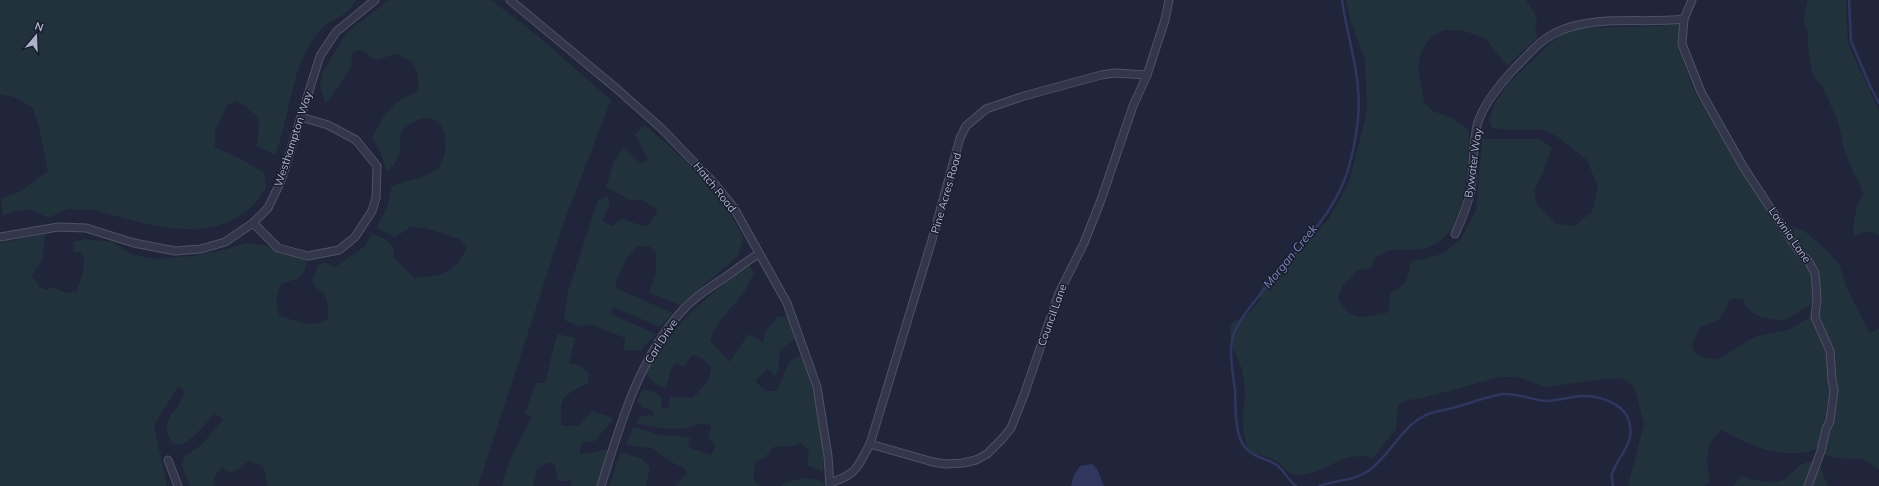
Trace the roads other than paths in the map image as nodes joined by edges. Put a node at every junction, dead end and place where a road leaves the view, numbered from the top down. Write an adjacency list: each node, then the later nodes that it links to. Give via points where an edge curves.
1 (375, 0): 7 (street, Westhampton Way, via 336,32 320,56)
2 (510, 0): 11 (street, Hatch Road, via 641,110 688,154 734,208)
3 (1169, 0): 6 (street, Council Lane)
4 (1692, 0): 5 (street, Lavinia Lane)
5 (1684, 19): 9 (street, Bywater Way, via 1664,22 1603,21 1574,26 1554,33 1533,50 1487,104 1478,122 1465,214); 17 (street, Lavinia Lane, via 1682,44 1701,92 1744,168 1798,250 1810,262 1815,273 1815,317 1830,351 1834,390 1830,421)
6 (1147, 75): 12 (street, Pine Acres Road, via 1101,75 1018,98 986,109 966,126 960,138); 12 (street, Council Lane, via 1133,106 1087,236 1059,293 1011,428 987,454 976,460 954,464 933,462)
7 (301, 117): 8 (street, Westhampton Way, via 281,181 268,208); 8 (street, via 328,125 356,140 377,166 376,198 372,211 355,237 339,250 308,256 278,248)
8 (253, 223): 10 (street, Westhampton Way, via 225,242 201,250 175,251 86,228 58,227)
9 (1455, 234)
10 (0, 237)
11 (759, 254): 14 (street, Hatch Road, via 787,303 817,387); 16 (street, Carl Drive, via 703,292 681,312 652,350 639,376)
12 (870, 444): 14 (street, via 855,471)
13 (168, 460): 15 (street)
14 (830, 484)
15 (178, 486)
16 (601, 486)
17 (1808, 486)

